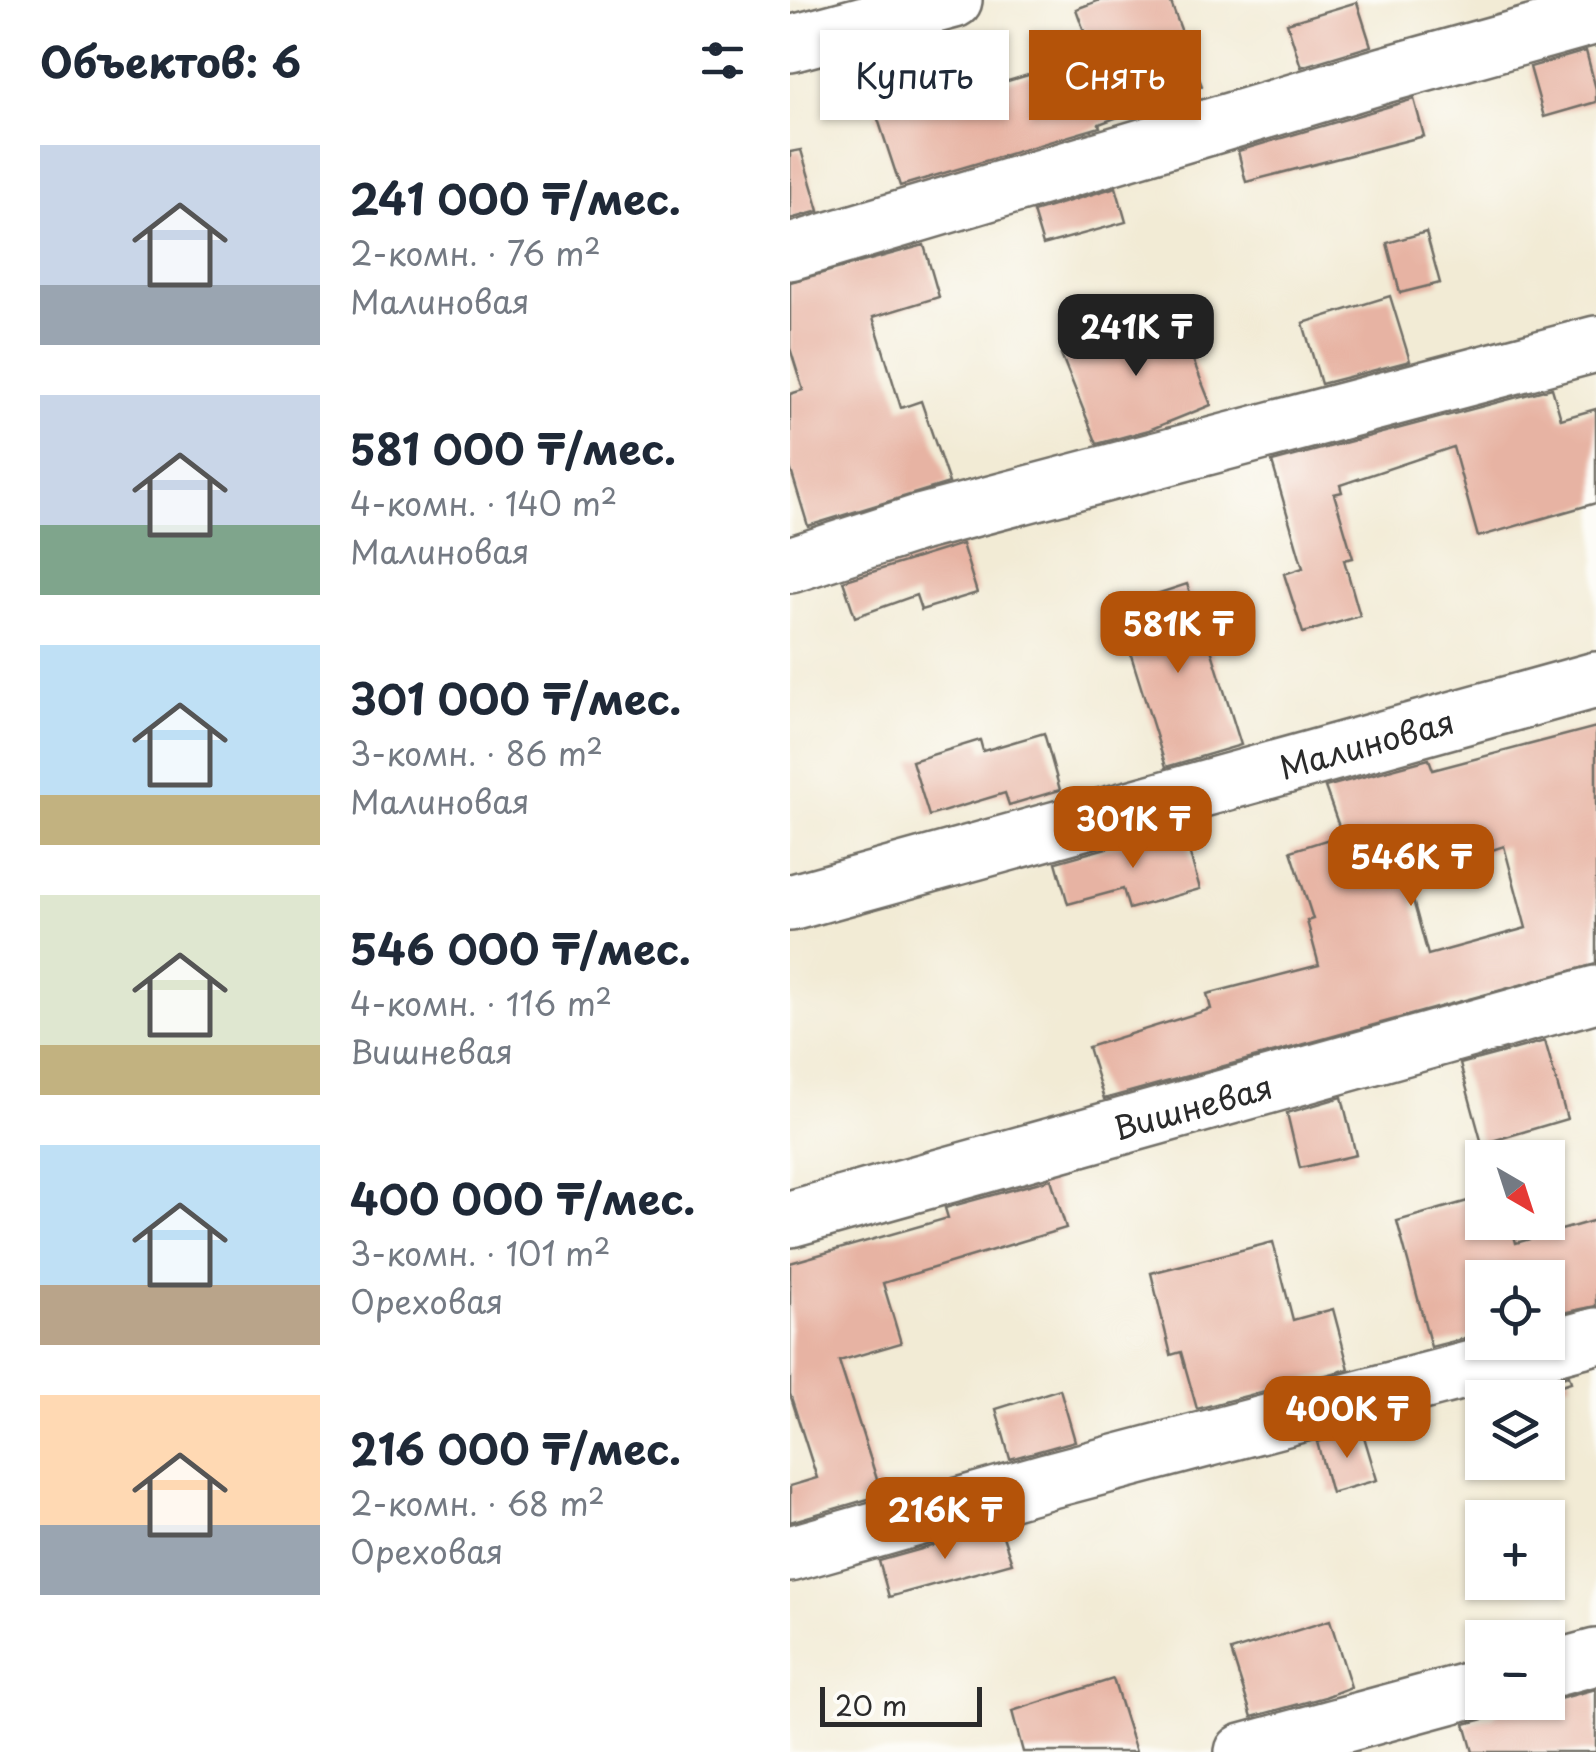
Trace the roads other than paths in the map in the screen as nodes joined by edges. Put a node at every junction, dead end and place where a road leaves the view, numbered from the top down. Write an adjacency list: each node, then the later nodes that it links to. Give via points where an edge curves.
1 (954, 0): 3 (street)
2 (1596, 16): 4 (street)
3 (790, 44)
4 (790, 252)
5 (1596, 344): 6 (street, via 919,522)
6 (790, 565)
7 (1596, 680): 8 (street, Малиновая)
8 (790, 904)
9 (1596, 994): 10 (street, Вишневая)
10 (790, 1219)
11 (1596, 1336): 12 (street)
12 (790, 1554)
13 (1596, 1657): 14 (street)
14 (1565, 1665)
15 (1465, 1692): 16 (street)
16 (1243, 1752)

